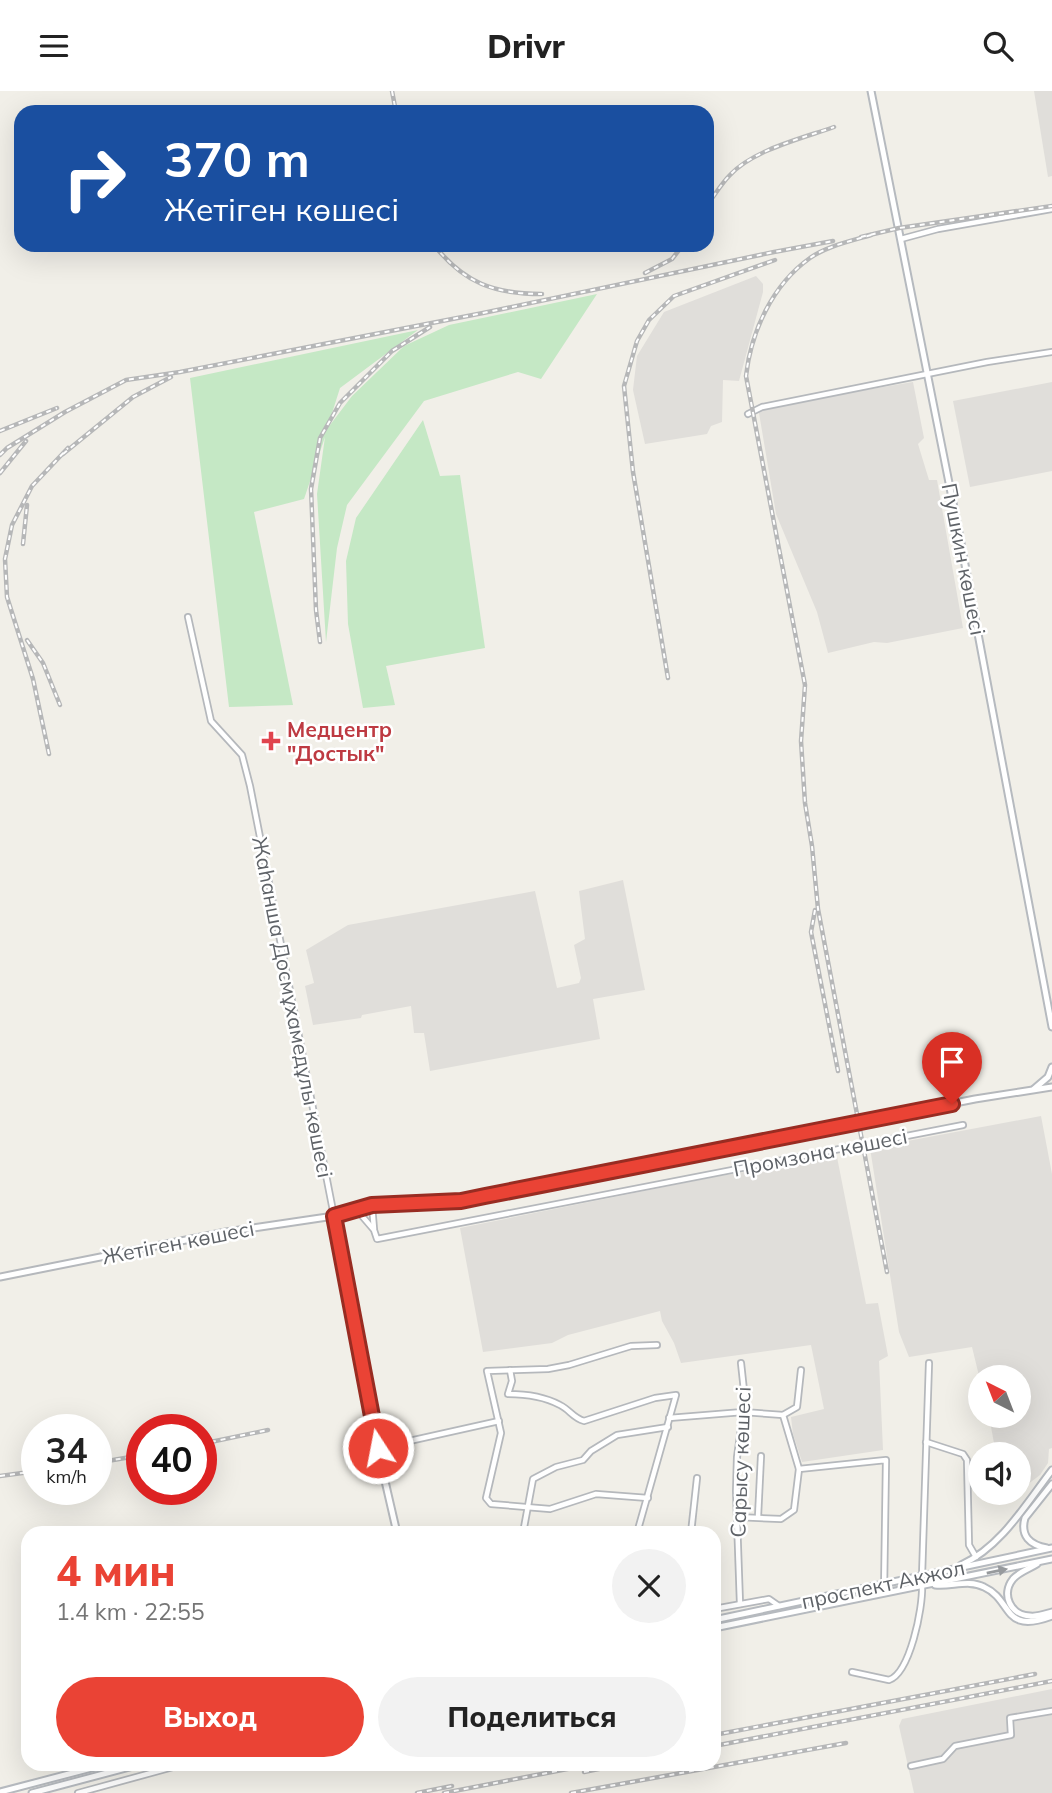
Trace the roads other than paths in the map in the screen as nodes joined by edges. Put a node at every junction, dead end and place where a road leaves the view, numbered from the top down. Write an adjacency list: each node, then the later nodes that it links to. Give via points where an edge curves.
1 (871, 91): 3 (main road, Пушкин көшесі)
2 (1052, 209): 3 (street)
3 (901, 239): 5 (main road, Пушкин көшесі)
4 (1052, 352): 5 (street)
5 (928, 375): 6 (street, via 762,407); 8 (main road, Пушкин көшесі)
6 (748, 415)
7 (188, 617): 15 (street, Жаһанша Досмұхамедұлы көшесі, via 211,721 242,754 250,786)
8 (1052, 1027)
9 (1052, 1067): 11 (main road)
10 (1052, 1087): 11 (main road, Жетіген көшесі)
11 (1034, 1089): 13 (main road, Жетіген көшесі, via 461,1201)
12 (963, 1125): 16 (street, Промзона көшесі, via 389,1237 377,1239)
13 (372, 1205): 14 (main road, Жетіген көшесі); 16 (street)
14 (356, 1209): 15 (main road, Жетіген көшесі); 16 (street)
15 (334, 1216): 17 (main road, Жетіген көшесі, via 226,1232); 31 (main road, Жаһанша Досмұхамедұлы көшесі)
16 (374, 1230)
17 (0, 1277)
18 (657, 1345): 21 (street, via 631,1346 569,1365)
19 (741, 1363): 25 (street, Сарысу көшесі)
20 (929, 1363): 30 (street)
21 (510, 1370): 23 (street); 24 (street, via 487,1371)
22 (801, 1370): 26 (street, via 797,1406)
23 (508, 1394): 24 (street); 27 (street, via 557,1403 584,1421 676,1395)
24 (494, 1395): 28 (street)
25 (743, 1412): 26 (street); 27 (street); 39 (street, Сарысу көшесі)
26 (783, 1415): 33 (street)
27 (670, 1418): 29 (street)
28 (499, 1421): 31 (street); 38 (street, via 501,1433 486,1498 491,1504)
29 (668, 1427): 37 (street); 38 (street, via 617,1435 583,1460 533,1479)
30 (926, 1441): 46 (street, via 967,1459 969,1545); 50 (street)
31 (378, 1448): 41 (main road, Жаһанша Досмұхамедұлы көшесі)
32 (761, 1456): 40 (street)
33 (799, 1469): 40 (street, via 794,1510 780,1519); 51 (street, via 886,1459)
34 (1052, 1470): 46 (main road, via 1002,1535)
35 (697, 1478): 44 (street)
36 (1052, 1484): 45 (main road, via 1023,1525 1032,1543)
37 (648, 1498): 38 (street, via 603,1493 557,1508); 43 (street)
38 (526, 1508): 42 (street)
39 (737, 1517): 40 (street); 55 (street, Сарысу көшесі)
40 (758, 1517)
41 (395, 1526)
42 (524, 1526)
43 (639, 1526)
44 (692, 1526)
45 (1051, 1548): 49 (main road, проспект Акжол)
46 (976, 1558): 49 (main road)
47 (1052, 1559): 48 (main road, проспект Акжол)
48 (1039, 1562): 52 (main road, проспект Акжол, one-way to 48); 58 (main road, via 1014,1577 1008,1599 1011,1607 1024,1615)
49 (947, 1570): 50 (main road, проспект Акжол)
50 (922, 1576): 51 (main road, проспект Акжол)
51 (884, 1584): 54 (street); 56 (main road, проспект Акжол)
52 (932, 1584): 53 (main road, проспект Акжол); 58 (main road, via 984,1587 1021,1620 1038,1621)
53 (922, 1586): 54 (main road, проспект Акжол); 61 (street, via 920,1621 901,1673 889,1680)
54 (884, 1593): 60 (main road, проспект Акжол)
55 (740, 1604): 56 (street, via 769,1599); 57 (street)
56 (779, 1606): 59 (main road, проспект Акжол)
57 (721, 1608)
58 (1052, 1614)
59 (721, 1618)
60 (721, 1627)
61 (852, 1672)
62 (1052, 1711): 63 (street, via 1010,1718 1011,1735 955,1747 943,1759)
63 (911, 1766)
64 (80, 1771): 67 (main road)
65 (115, 1771): 68 (main road)
66 (158, 1771): 69 (street)
67 (0, 1792)
68 (32, 1793)
69 (78, 1793)

